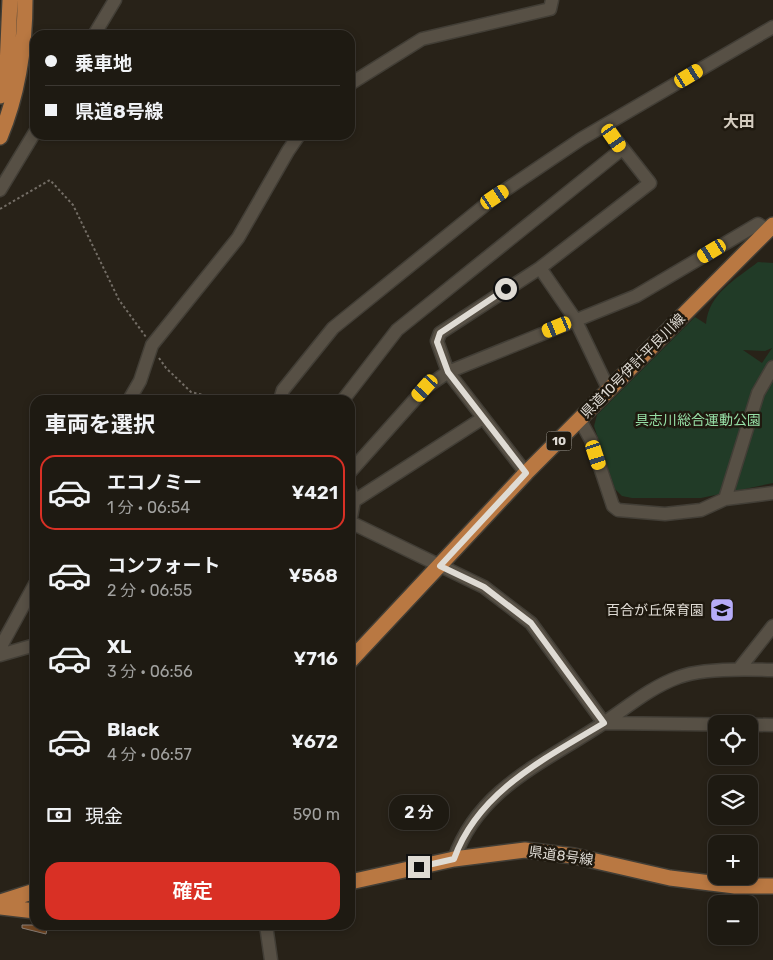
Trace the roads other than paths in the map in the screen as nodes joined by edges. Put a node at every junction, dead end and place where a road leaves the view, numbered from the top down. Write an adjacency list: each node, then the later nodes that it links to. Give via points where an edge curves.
1 (10, 0): 8 (main road, via 7,67)
2 (25, 0): 10 (main road, via 16,91)
3 (115, 0): 6 (street)
4 (552, 0): 7 (street, via 550,9 422,39)
5 (773, 27): 9 (street)
6 (97, 30)
7 (355, 81)
8 (0, 96)
9 (605, 126): 13 (street); 22 (street, via 495,197 333,328)
10 (0, 138)
11 (30, 140): 14 (street)
12 (296, 140): 21 (street, via 238,238 152,345)
13 (622, 150): 16 (street, via 650,183); 23 (street, via 397,330)
14 (0, 190)
15 (770, 228): 17 (street, via 758,224 636,296); 20 (main road, 県道10号伊計平良川線 / 10)
16 (540, 268): 17 (street); 19 (street, via 440,333 437,342)
17 (575, 319): 19 (street); 20 (street)
18 (773, 367): 30 (street, via 758,393)
19 (448, 372): 24 (street); 26 (street, via 425,388)
20 (609, 390): 25 (main road, 県道10号伊計平良川線 / 10)
21 (132, 395)
22 (281, 395)
23 (347, 395)
24 (483, 418): 27 (street); 28 (street)
25 (580, 420): 27 (main road, 県道10号伊計平良川線 / 10); 30 (street, via 591,440 613,506 618,510 666,514 701,510)
26 (355, 466)
27 (526, 473): 32 (main road, 県道10号伊計平良川線 / 10)
28 (355, 493)
29 (773, 493): 30 (street)
30 (725, 499)
31 (355, 524): 32 (street)
32 (440, 566): 38 (main road, 県道10号伊計平良川線 / 10); 41 (street, via 484,587 531,623)
33 (30, 593): 36 (street)
34 (773, 626): 39 (street)
35 (30, 646): 37 (street)
36 (0, 648)
37 (0, 655)
38 (355, 656)
39 (739, 669): 40 (street); 41 (street, via 680,676 653,689)
40 (773, 670)
41 (604, 723): 42 (street); 43 (street, via 509,782 489,801 460,841)
42 (773, 724)
43 (454, 859): 44 (main road, 県道8号線); 45 (main road, 県道8号線, via 525,850 574,856 670,878 735,886)
44 (355, 881)
45 (773, 886)
46 (30, 893): 47 (main road)
47 (0, 902)
48 (0, 907): 49 (main road)
49 (30, 910)
50 (267, 930): 51 (street)
51 (271, 960)

